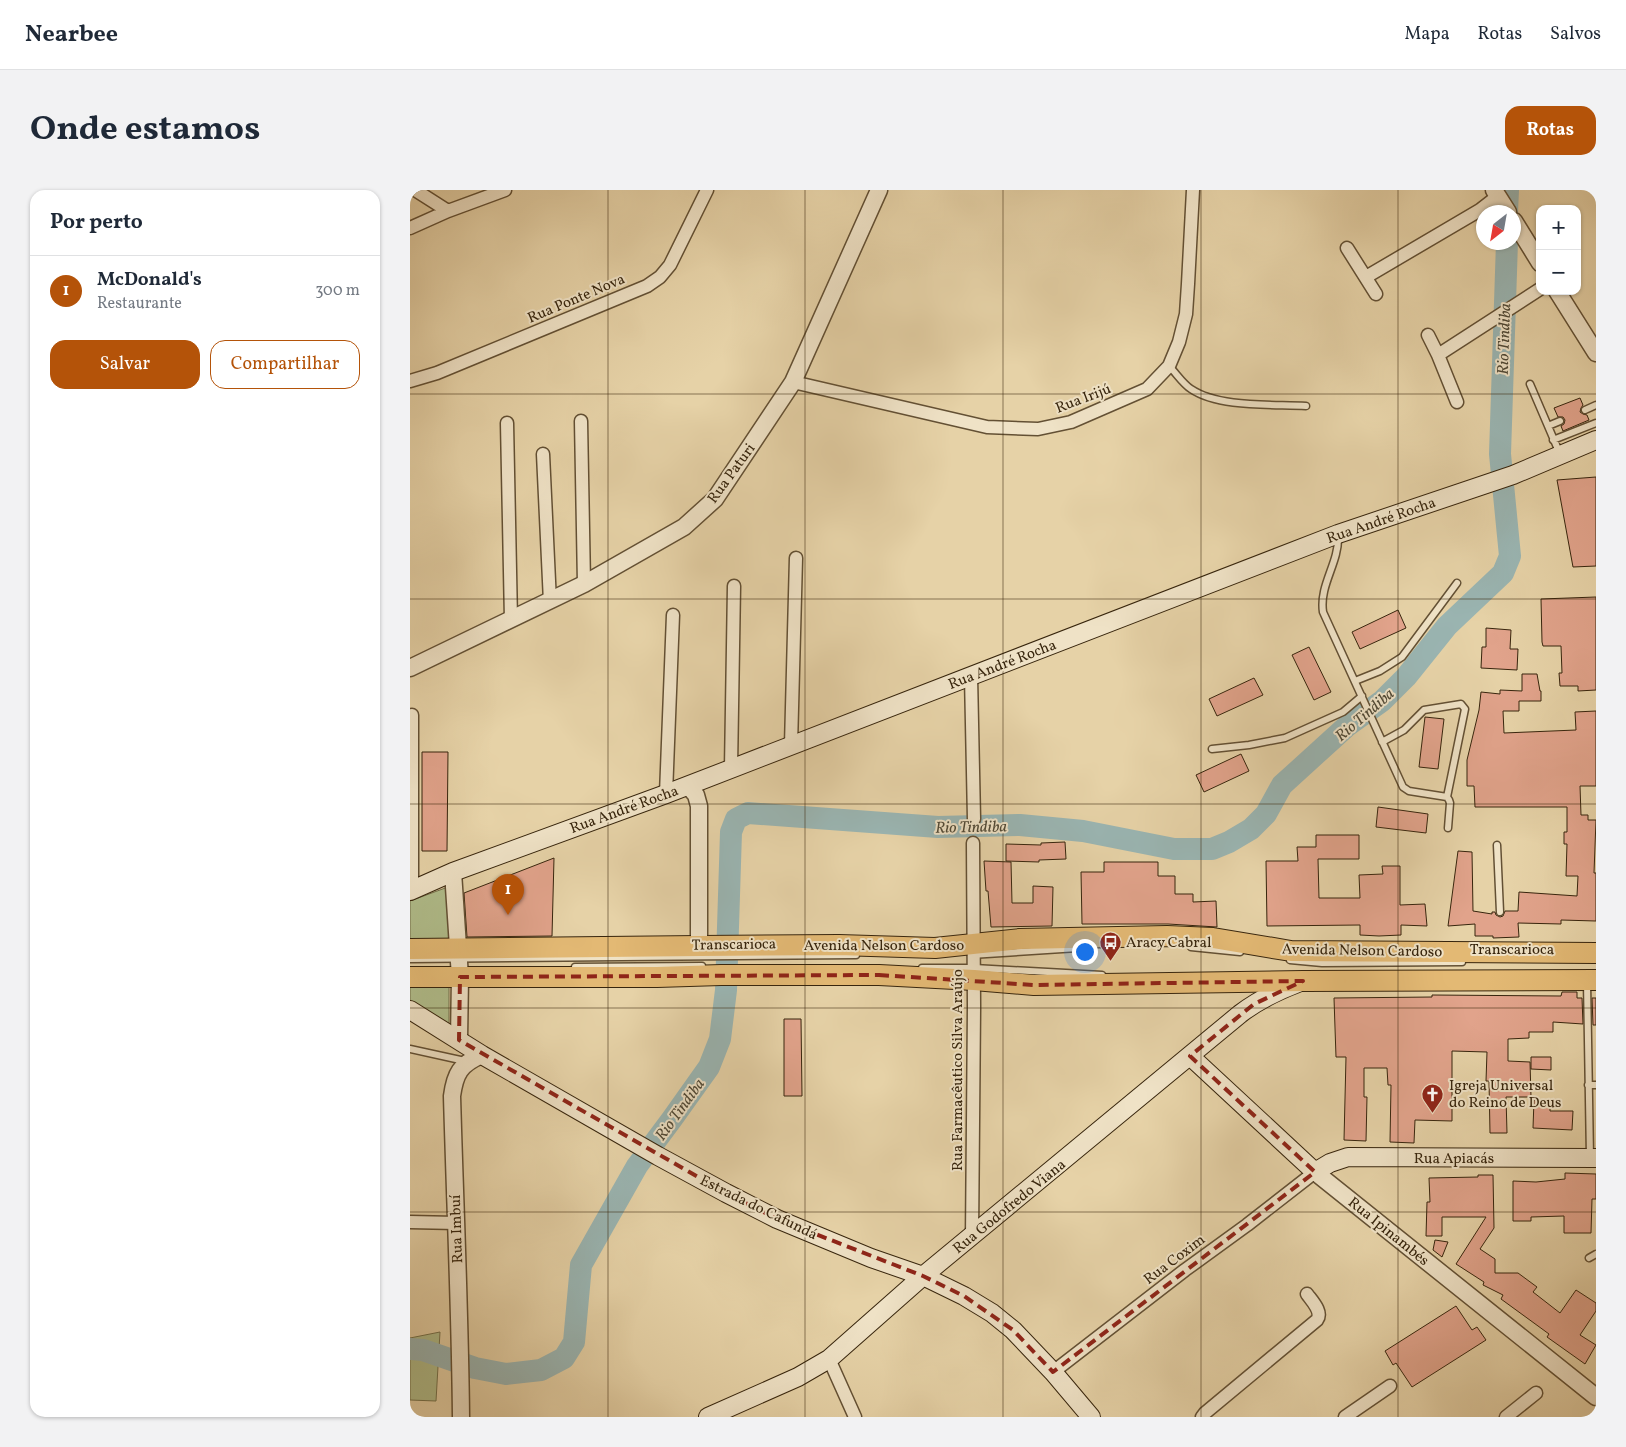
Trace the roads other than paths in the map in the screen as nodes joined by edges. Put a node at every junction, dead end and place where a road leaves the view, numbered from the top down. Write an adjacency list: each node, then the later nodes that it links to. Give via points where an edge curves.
1 (415, 190): 6 (street)
2 (505, 190): 6 (street)
3 (707, 190): 20 (street, Rua Ponte Nova, via 670,265 647,286 437,373)
4 (878, 190): 21 (street, Rua Paturi)
5 (1192, 190): 19 (street, Rua Irijú, via 1186,314)
6 (448, 210): 8 (street)
7 (1476, 212): 12 (street)
8 (410, 228)
9 (1521, 233): 11 (street)
10 (1347, 248): 12 (street)
11 (1536, 257)
12 (1366, 277): 14 (street)
13 (1536, 292): 17 (street)
14 (1376, 294)
15 (1559, 295): 18 (street)
16 (1428, 335): 17 (street)
17 (1438, 354): 23 (street)
18 (1596, 354)
19 (1169, 366): 21 (street, Rua Irijú, via 1147,389 1072,422 1038,429 988,427); 24 (lane, via 1190,389 1210,398)
20 (410, 381)
21 (793, 382): 38 (street, Rua Paturi, via 715,499 684,527)
22 (1530, 384): 31 (lane)
23 (1456, 402)
24 (1306, 406)
25 (1596, 406): 26 (lane)
26 (1585, 410)
27 (581, 421): 38 (street)
28 (1560, 421): 31 (lane)
29 (507, 423): 42 (street)
30 (1596, 423): 33 (lane)
31 (1548, 426): 33 (lane)
32 (1596, 440): 33 (main road, Rua André Rocha)
33 (1557, 447): 35 (main road, Rua André Rocha, via 1513,475)
34 (543, 454): 40 (street)
35 (1338, 534): 44 (main road, Rua André Rocha); 45 (lane, via 1338,552 1321,601)
36 (796, 558): 49 (street)
37 (1457, 583): 45 (lane, via 1402,657)
38 (584, 584): 40 (street, Rua Paturi)
39 (734, 586): 51 (street)
40 (550, 602): 42 (street, Rua Paturi)
41 (673, 616): 53 (street)
42 (512, 620): 43 (street, Rua Paturi)
43 (410, 668)
44 (971, 676): 49 (main road, Rua André Rocha); 55 (street)
45 (1355, 681): 46 (lane)
46 (1364, 698): 48 (lane); 50 (lane, via 1343,712 1285,738)
47 (412, 714): 60 (street)
48 (1382, 742): 54 (lane, via 1406,790); 54 (lane, via 1404,730 1424,710 1461,704 1465,709)
49 (791, 745): 51 (main road, Rua André Rocha)
50 (1212, 749)
51 (731, 768): 52 (main road, Rua André Rocha)
52 (688, 786): 53 (main road, Rua André Rocha); 62 (street, via 696,795 699,806)
53 (666, 794): 59 (main road, Rua André Rocha)
54 (1446, 797): 56 (lane, via 1450,800)
55 (974, 820)
56 (1448, 828)
57 (973, 843): 66 (street, Rua Farmacêutico Silva Araújo)
58 (1497, 845): 61 (lane)
59 (453, 872): 60 (main road, Rua André Rocha); 76 (street)
60 (411, 891)
61 (1500, 912)
62 (699, 946): 74 (main road, Avenida Nelson Cardoso); 76 (main road, Avenida Nelson Cardoso)
63 (1184, 946): 67 (lane)
64 (1080, 947): 66 (lane)
65 (410, 949): 76 (main road, Avenida Nelson Cardoso)
66 (970, 951): 68 (main road, Avenida Nelson Cardoso, via 1027,938 1167,936 1213,938 1291,951 1499,949); 74 (main road, Avenida Nelson Cardoso, via 839,945); 79 (street, Rua Farmacêutico Silva Araújo)
67 (1245, 953)
68 (1596, 953)
69 (864, 955): 74 (lane, Transcarioca)
70 (904, 955): 71 (lane)
71 (944, 955)
72 (1281, 958): 75 (lane, Transcarioca, via 1322,964)
73 (410, 959): 76 (lane)
74 (725, 960): 76 (main road, Avenida Nelson Cardoso, via 657,977); 77 (lane, Transcarioca); 79 (main road, Avenida Nelson Cardoso, via 880,975)
75 (1470, 962)
76 (459, 965): 81 (main road, Avenida Nelson Cardoso); 85 (street)
77 (566, 967)
78 (916, 968): 79 (lane)
79 (974, 974): 80 (lane); 83 (main road, Avenida Nelson Cardoso, via 1034,985); 95 (street, Rua Farmacêutico Silva Araújo)
80 (1105, 975)
81 (410, 977)
82 (1592, 980): 83 (main road, Avenida Nelson Cardoso); 89 (lane)
83 (1303, 982): 87 (main road, Rua Godofredo Viana, via 1254,1004)
84 (410, 1010): 85 (main road, Estrada do Cafundá)
85 (459, 1040): 88 (main road, Estrada do Cafundá)
86 (410, 1049): 88 (lane)
87 (1190, 1056): 92 (main road, Rua Ipinambés); 95 (main road, Rua Godofredo Viana)
88 (475, 1058): 94 (street, Rua Imbuí, via 457,1074 452,1096); 98 (main road, Estrada do Cafundá, via 777,1219)
89 (1588, 1085): 90 (lane); 91 (lane)
90 (1596, 1085)
91 (1593, 1158): 92 (main road, Rua Apiacás, via 1348,1157 1330,1162)
92 (1315, 1172): 101 (street, Rua Coxim); 104 (street, Rua Ipinambés)
93 (410, 1222): 94 (street)
94 (456, 1223): 105 (street, Rua Imbuí)
95 (972, 1237): 98 (main road, Rua Godofredo Viana)
96 (1596, 1254): 97 (lane)
97 (1589, 1258)
98 (923, 1276): 100 (main road, Rua Godofredo Viana); 101 (main road, Estrada do Cafundá, via 992,1313)
99 (1307, 1294): 109 (street, via 1319,1313 1317,1320)
100 (829, 1359): 106 (main road, Rua Godofredo Viana, via 798,1377); 107 (street)
101 (1053, 1372): 108 (main road, Estrada do Cafundá)
102 (1390, 1386): 110 (street)
103 (1536, 1393): 111 (street)
104 (1596, 1397)
105 (462, 1417)
106 (708, 1417)
107 (855, 1417)
108 (1091, 1417)
109 (1202, 1417)
110 (1345, 1417)
111 (1506, 1417)

